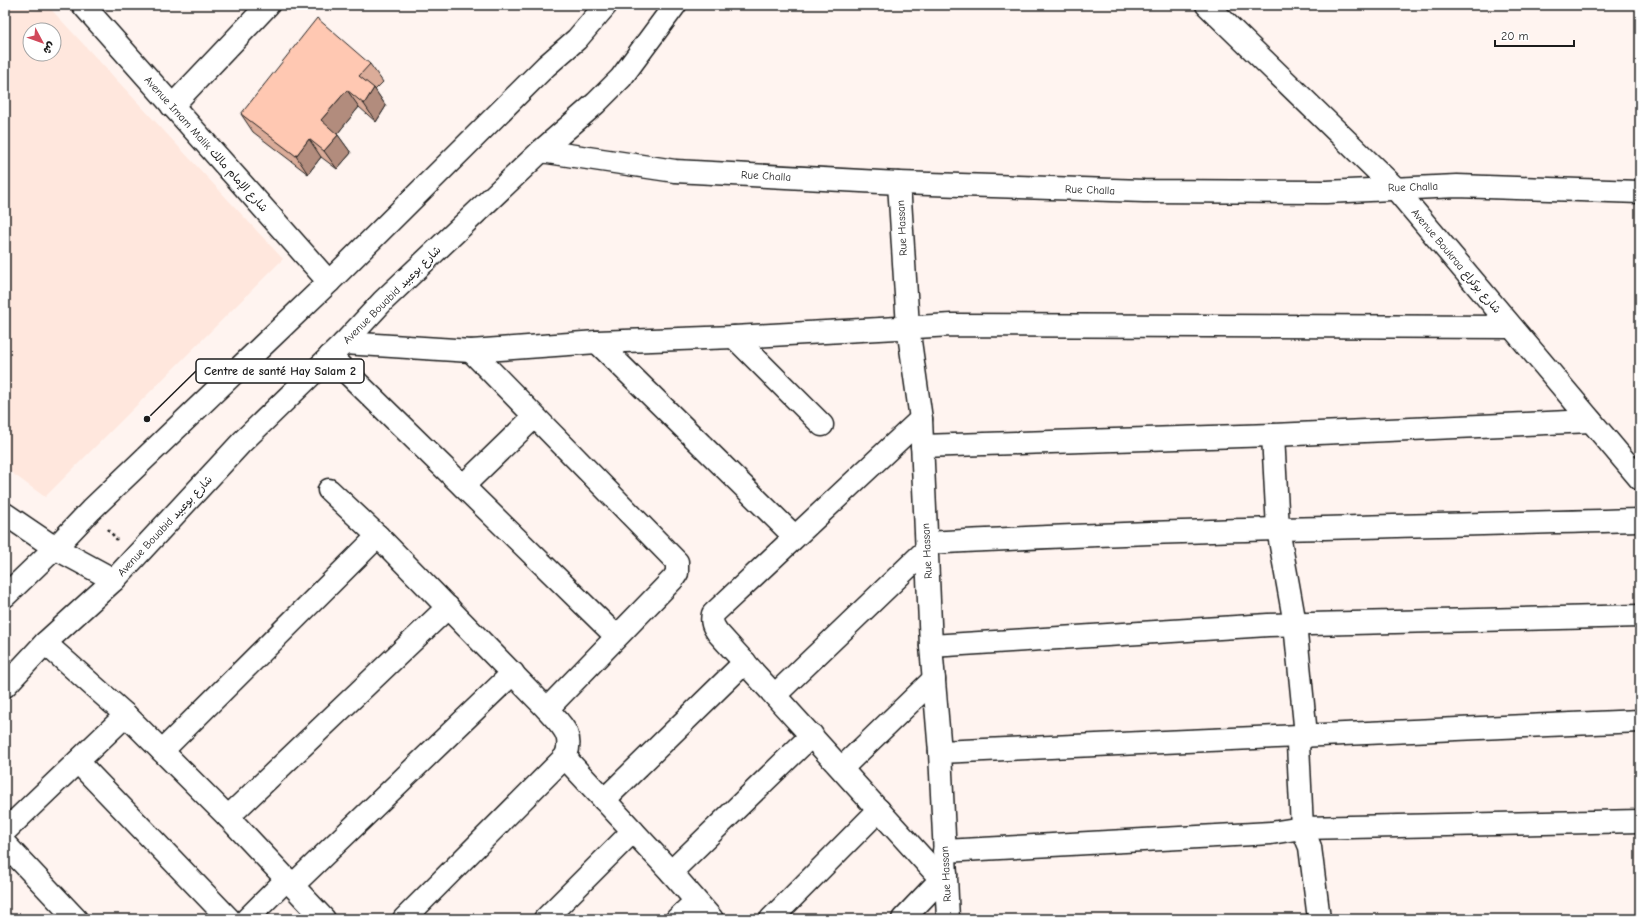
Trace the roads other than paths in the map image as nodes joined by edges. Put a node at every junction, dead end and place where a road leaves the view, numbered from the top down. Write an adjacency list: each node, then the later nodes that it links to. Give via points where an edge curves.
1 (83, 5): 6 (street, Avenue Imam Malik شارع الإمام مالك)
2 (268, 5): 6 (street)
3 (606, 5): 11 (street, via 577,39 546,66)
4 (675, 5): 7 (street, Avenue Bouabid شارع بوعبيد, via 620,78 596,103)
5 (1207, 5): 9 (street, Avenue Boukraa شارع بوكراع)
6 (172, 106): 11 (street, Avenue Imam Malik شارع الإمام مالك)
7 (541, 151): 8 (street, Rue Challa, via 675,171); 16 (street, Avenue Bouabid شارع بوعبيد, via 383,301)
8 (899, 183): 9 (street, Rue Challa, via 1144,191 1326,192); 12 (street, Rue Hassan)
9 (1394, 187): 10 (street, Rue Challa, via 1457,186); 13 (street, Avenue Boukraa شارع بوكراع)
10 (1640, 192)
11 (329, 282): 33 (street, via 91,510)
12 (908, 327): 13 (street); 14 (street); 19 (street, Rue Hassan)
13 (1511, 327): 20 (street, Avenue Boukraa شارع بوكراع)
14 (734, 337): 15 (street); 21 (street)
15 (597, 342): 17 (street); 31 (street)
16 (337, 350): 17 (street); 25 (street); 34 (street, Avenue Bouabid شارع بوعبيد, via 242,442)
17 (471, 351): 18 (street)
18 (534, 416): 25 (street); 39 (street, via 677,562 677,573 673,579)
19 (921, 419): 23 (street, Rue Hassan); 31 (street)
20 (1591, 421): 22 (street); 24 (street, Avenue Boukraa شارع بوكراع)
21 (822, 425)
22 (1273, 435): 23 (street); 29 (street)
23 (922, 446): 32 (street, Rue Hassan)
24 (1640, 479)
25 (463, 486): 39 (street)
26 (329, 490): 30 (street)
27 (5, 514): 33 (street)
28 (1640, 520): 29 (street)
29 (1278, 529): 32 (street, via 1017,538); 38 (street)
30 (378, 536): 36 (street); 52 (street)
31 (794, 536): 42 (street, via 713,614 715,629)
32 (927, 546): 41 (street, Rue Hassan); 46 (street)
33 (55, 548): 34 (street); 35 (street)
34 (114, 580): 40 (street, Avenue Bouabid شارع بوعبيد)
35 (5, 596)
36 (448, 607): 43 (street); 59 (street)
37 (1640, 616): 38 (street)
38 (1295, 624): 41 (street); 51 (street)
39 (616, 636): 47 (street)
40 (45, 644): 45 (street, Avenue Bouabid شارع بوعبيد); 48 (street)
41 (931, 646): 44 (street, Rue Hassan)
42 (745, 662): 46 (street); 57 (street)
43 (513, 674): 47 (street); 68 (street)
44 (934, 679): 53 (street, Rue Hassan); 56 (street)
45 (5, 686)
46 (775, 694): 50 (street)
47 (547, 709): 54 (street, via 568,734 570,747)
48 (126, 715): 52 (street); 55 (street)
49 (1640, 721): 51 (street)
50 (812, 735): 56 (street); 66 (street)
51 (1306, 735): 53 (street); 61 (street, via 1298,744)
52 (162, 750): 59 (street)
53 (940, 752): 65 (street, Rue Hassan)
54 (566, 756): 57 (street, via 578,773); 74 (street)
55 (78, 762): 62 (street); 71 (street)
56 (842, 768): 58 (street)
57 (604, 800): 63 (street)
58 (879, 810): 67 (street); 78 (street)
59 (228, 817): 68 (street)
60 (1640, 822): 61 (street)
61 (1302, 828): 65 (street, via 1271,833); 81 (street, via 1310,847)
62 (5, 831)
63 (633, 831): 66 (street); 75 (street)
64 (5, 844): 70 (street)
65 (944, 851): 67 (street, Rue Hassan)
66 (671, 872): 69 (street)
67 (944, 877): 79 (street); 80 (street, Rue Hassan)
68 (290, 882): 72 (street); 73 (street)
69 (695, 902): 76 (street); 77 (street)
70 (76, 919)
71 (229, 919)
72 (246, 919)
73 (324, 919)
74 (404, 919)
75 (546, 919)
76 (677, 919)
77 (712, 919)
78 (771, 919)
79 (903, 919)
80 (948, 919)
81 (1319, 919)

